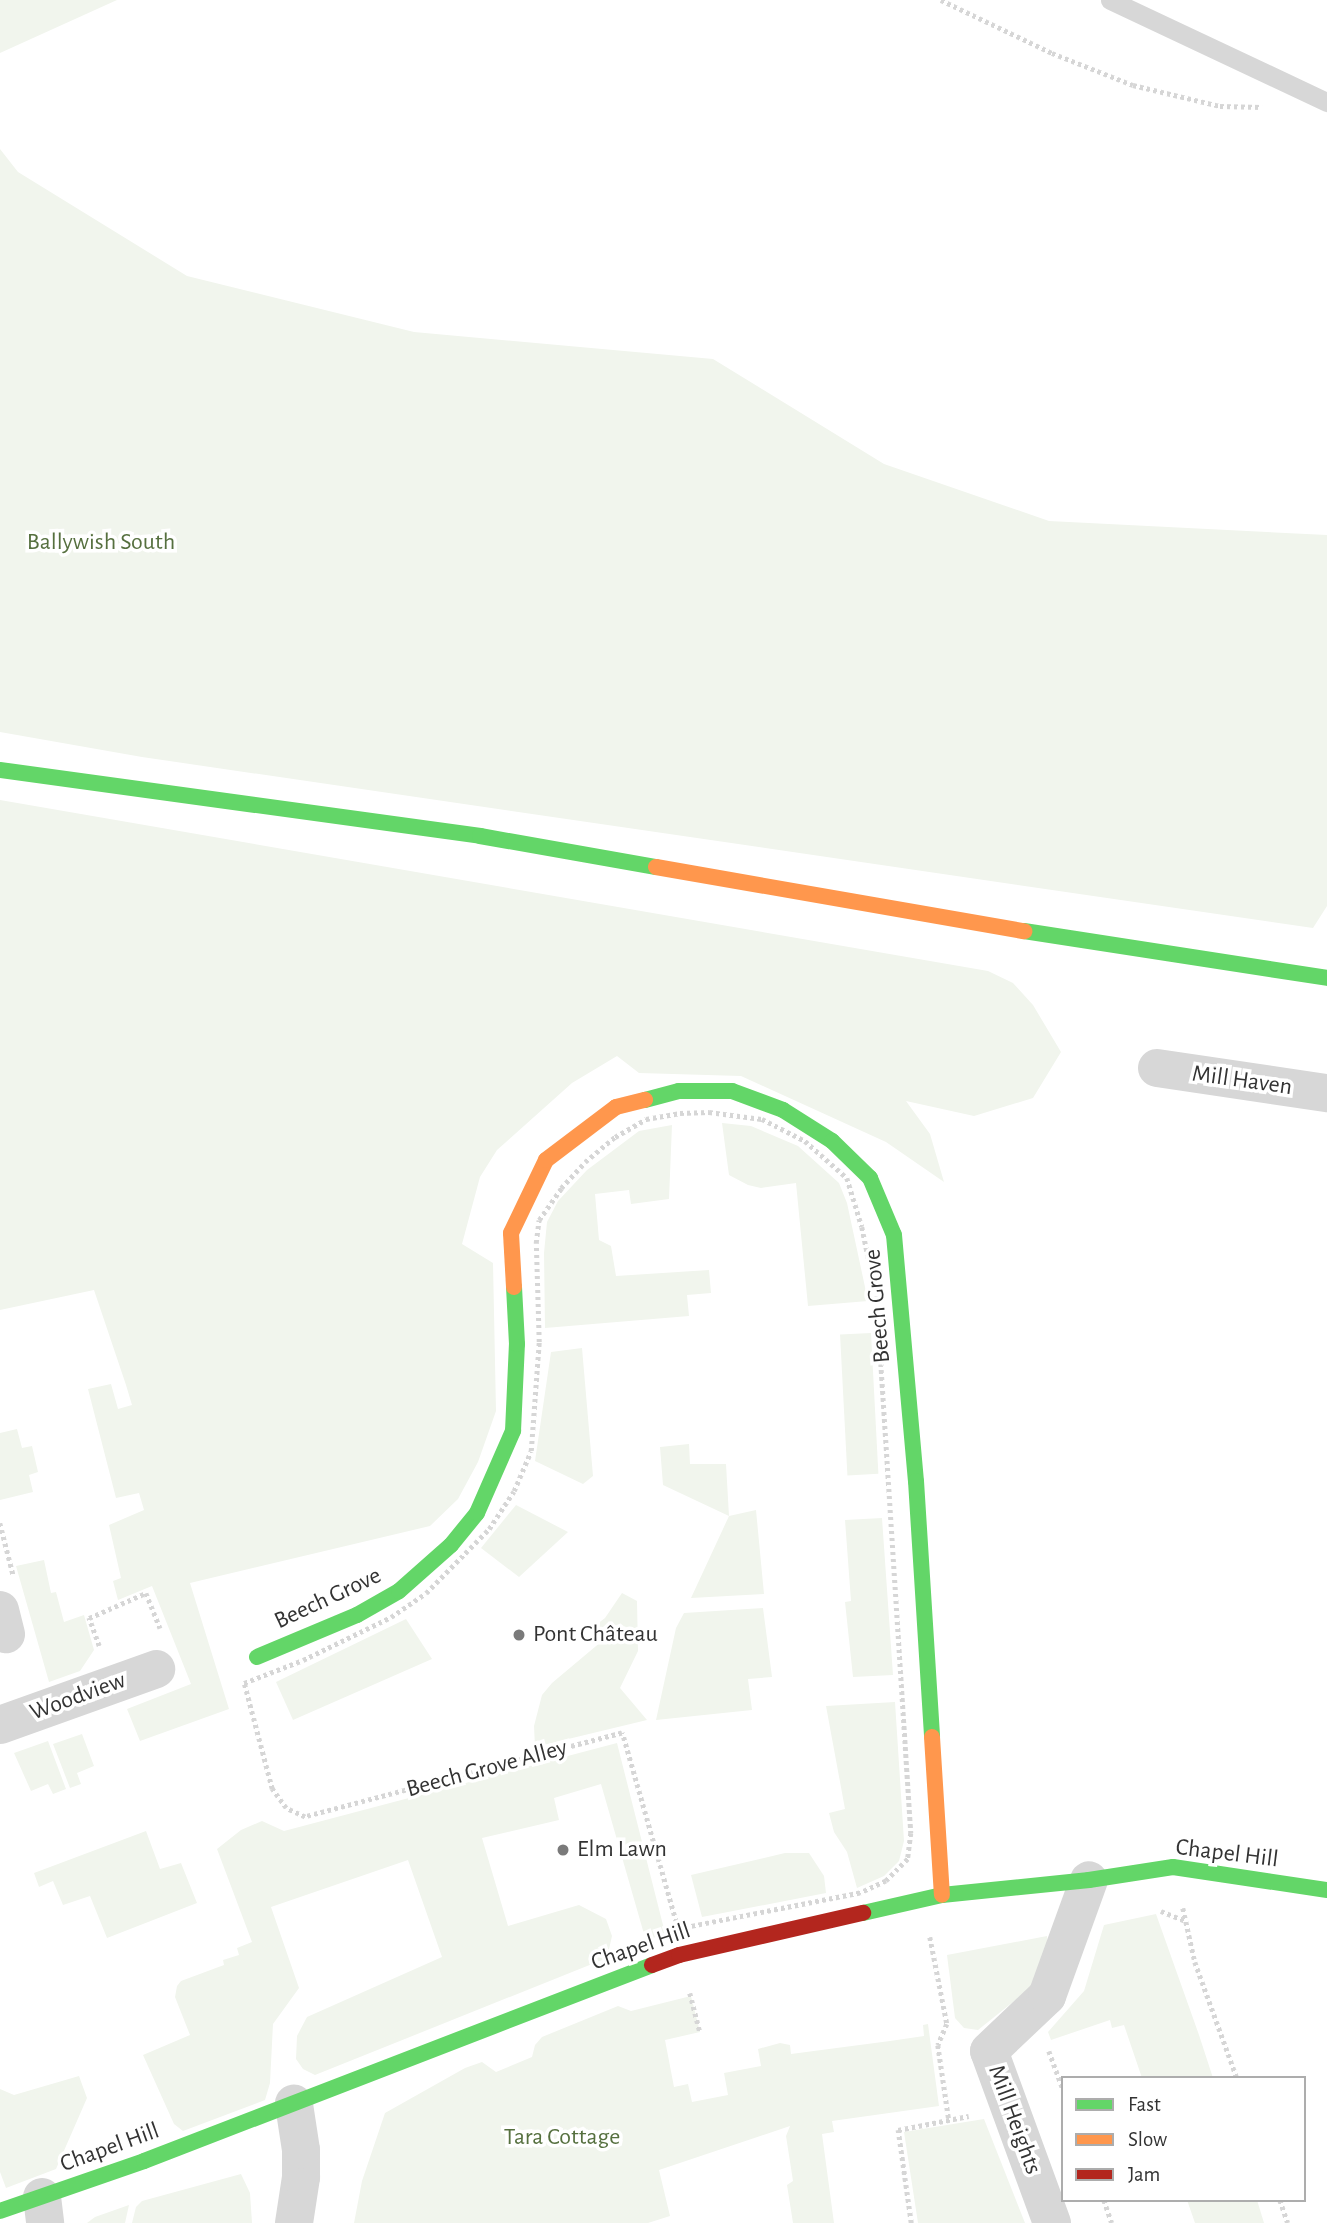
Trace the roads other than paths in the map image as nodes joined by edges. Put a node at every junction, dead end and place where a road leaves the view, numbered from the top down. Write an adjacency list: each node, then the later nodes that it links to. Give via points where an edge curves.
1 (1110, 0): 2 (lane)
2 (1327, 102)
3 (0, 770): 4 (street, via 480,836 936,917)
4 (1327, 978)
5 (1157, 1068): 6 (street, Mill Haven)
6 (1327, 1093)
7 (257, 1657): 12 (street, Beech Grove, via 357,1615 400,1591 451,1545 477,1513 513,1431 517,1344 511,1233 546,1160 616,1107 679,1091 732,1091 783,1110 832,1141 870,1178 894,1235 916,1481)
8 (156, 1669): 9 (street, Woodview)
9 (0, 1725)
10 (1089, 1880): 11 (street, Chapel Hill, via 1173,1867); 12 (street, Chapel Hill); 17 (street, Mill Heights, via 1047,1996 989,2051)
11 (1327, 1890)
12 (942, 1895): 13 (street, Chapel Hill, via 679,1955)
13 (294, 2104): 14 (street, Chapel Hill); 16 (street, via 301,2163)
14 (43, 2210): 15 (street, Chapel Hill)
15 (0, 2211)
16 (294, 2223)
17 (1052, 2223)

